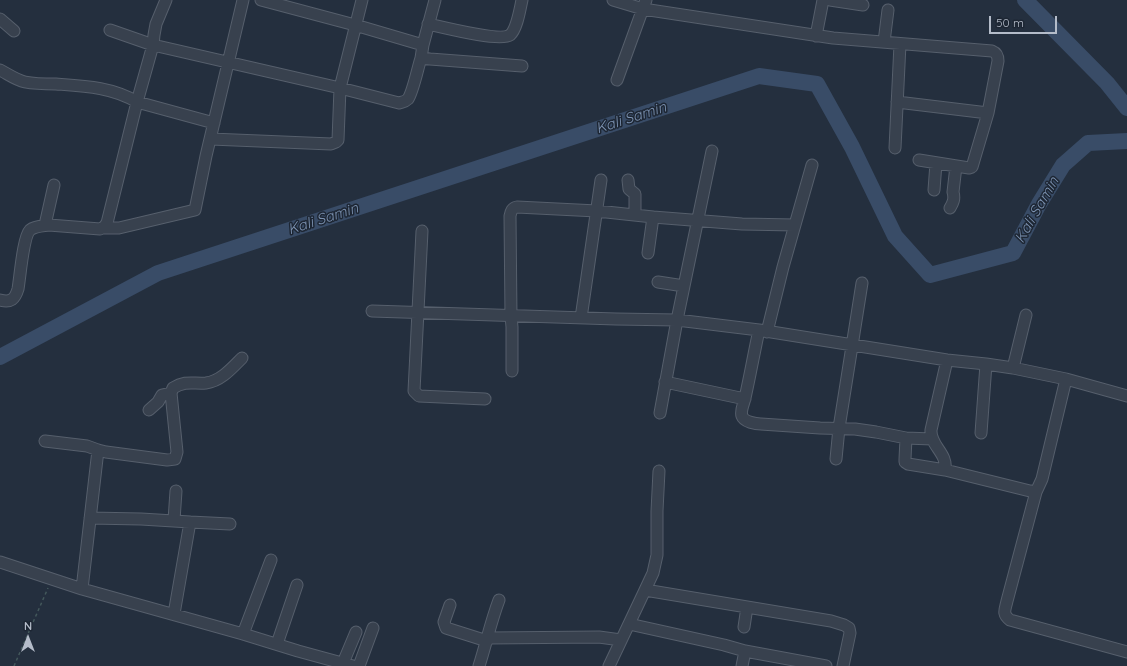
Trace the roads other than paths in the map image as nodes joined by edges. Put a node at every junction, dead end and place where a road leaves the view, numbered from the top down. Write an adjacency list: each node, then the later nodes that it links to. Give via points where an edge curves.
1 (166, 0): 21 (street, via 156,24)
2 (243, 0): 24 (street)
3 (261, 0): 15 (street)
4 (362, 0): 15 (street)
5 (435, 0): 14 (street)
6 (522, 0): 14 (street, via 516,26 507,36 494,37)
7 (613, 0): 10 (street)
8 (823, 0): 18 (street)
9 (830, 0): 11 (street)
10 (645, 5): 18 (street); 27 (street)
11 (863, 5)
12 (888, 10): 19 (street)
13 (0, 19): 17 (street)
14 (428, 24): 22 (street)
15 (355, 25): 22 (street); 28 (street)
16 (110, 30): 21 (street)
17 (14, 31)
18 (816, 36): 19 (street)
19 (884, 42): 20 (street)
20 (900, 44): 30 (street); 31 (street, via 995,52 998,61)
21 (152, 45): 24 (street); 29 (street)
22 (423, 45): 23 (street)
23 (421, 58): 25 (street); 28 (street, via 411,92 404,102 398,103)
24 (229, 63): 28 (street); 32 (street)
25 (522, 66)
26 (0, 70): 29 (street, via 21,81 101,88 128,96)
27 (617, 80)
28 (340, 88): 33 (street, via 338,140 335,143)
29 (137, 102): 32 (street); 51 (street, via 108,220)
30 (897, 102): 31 (street); 34 (street)
31 (988, 113): 39 (street, via 972,167)
32 (214, 123): 33 (street)
33 (211, 139): 51 (street, via 195,210 118,228)
34 (895, 148)
35 (712, 151): 48 (street)
36 (919, 160): 37 (street)
37 (936, 163): 39 (street); 43 (street)
38 (812, 165): 50 (street)
39 (956, 166): 44 (street, via 954,200)
40 (601, 180): 45 (street)
41 (628, 180): 46 (street, via 629,189 634,194)
42 (54, 185): 49 (street)
43 (934, 190)
44 (950, 208)
45 (597, 211): 46 (street); 61 (street, via 517,207 512,210); 62 (street)
46 (635, 215): 47 (street)
47 (653, 217): 48 (street); 53 (street)
48 (697, 221): 50 (street); 56 (street)
49 (45, 225): 51 (street); 57 (street, via 29,231 16,296 5,302)
50 (794, 225): 64 (street)
51 (102, 228)
52 (422, 231): 59 (street)
53 (648, 253)
54 (658, 282): 56 (street)
55 (862, 283): 65 (street)
56 (684, 286): 63 (street)
57 (0, 300)
58 (372, 311): 59 (street)
59 (417, 313): 61 (street); 75 (street, via 414,391 416,394 427,397)
60 (1026, 314): 69 (street)
61 (511, 316): 62 (street); 70 (street)
62 (581, 318): 63 (street)
63 (677, 320): 64 (street); 72 (street)
64 (763, 331): 65 (street); 76 (street)
65 (852, 345): 67 (street); 79 (street)
66 (242, 358): 73 (street, via 224,376 208,383 184,382)
67 (947, 360): 68 (street); 82 (street, via 931,430)
68 (986, 364): 69 (street); 80 (street)
69 (1013, 368): 71 (street)
70 (512, 371)
71 (1066, 379): 74 (street); 89 (street, via 1044,472)
72 (665, 382): 76 (street); 78 (street)
73 (171, 392): 77 (street, via 162,395); 84 (street, via 177,452 175,459)
74 (1127, 396)
75 (485, 399)
76 (745, 399): 79 (street, via 741,413 744,420 755,423)
77 (149, 410)
78 (660, 413)
79 (839, 428): 81 (street); 85 (street)
80 (981, 433)
81 (906, 438): 82 (street); 86 (street, via 905,462)
82 (932, 439): 86 (street, via 945,460)
83 (45, 441): 84 (street, via 87,446)
84 (98, 450): 90 (street)
85 (836, 459)
86 (945, 470): 89 (street)
87 (659, 471): 98 (street, via 657,555)
88 (176, 491): 91 (street)
89 (1036, 492): 112 (street, via 1007,602 1006,617)
90 (90, 518): 91 (street); 97 (street)
91 (174, 520): 92 (street)
92 (190, 522): 93 (street); 102 (street)
93 (230, 524)
94 (271, 560): 107 (street)
95 (0, 562): 97 (street)
96 (297, 585): 110 (street)
97 (82, 589): 102 (street)
98 (645, 590): 101 (street); 103 (street)
99 (499, 600): 108 (street)
100 (450, 605): 108 (street, via 444,622 446,628)
101 (747, 607): 104 (street); 119 (street, via 831,621 849,628)
102 (174, 614): 107 (street)
103 (629, 624): 109 (street); 111 (street)
104 (744, 627)
105 (373, 628): 114 (street)
106 (356, 632): 113 (street)
107 (243, 634): 110 (street)
108 (487, 640): 109 (street, via 599,637); 115 (street)
109 (621, 640): 116 (street)
110 (278, 644): 113 (street)
111 (745, 651): 117 (street); 118 (street)
112 (1127, 652)
113 (348, 664)
114 (359, 666)
115 (479, 666)
116 (609, 666)
117 (742, 666)
118 (826, 666)
119 (843, 666)

